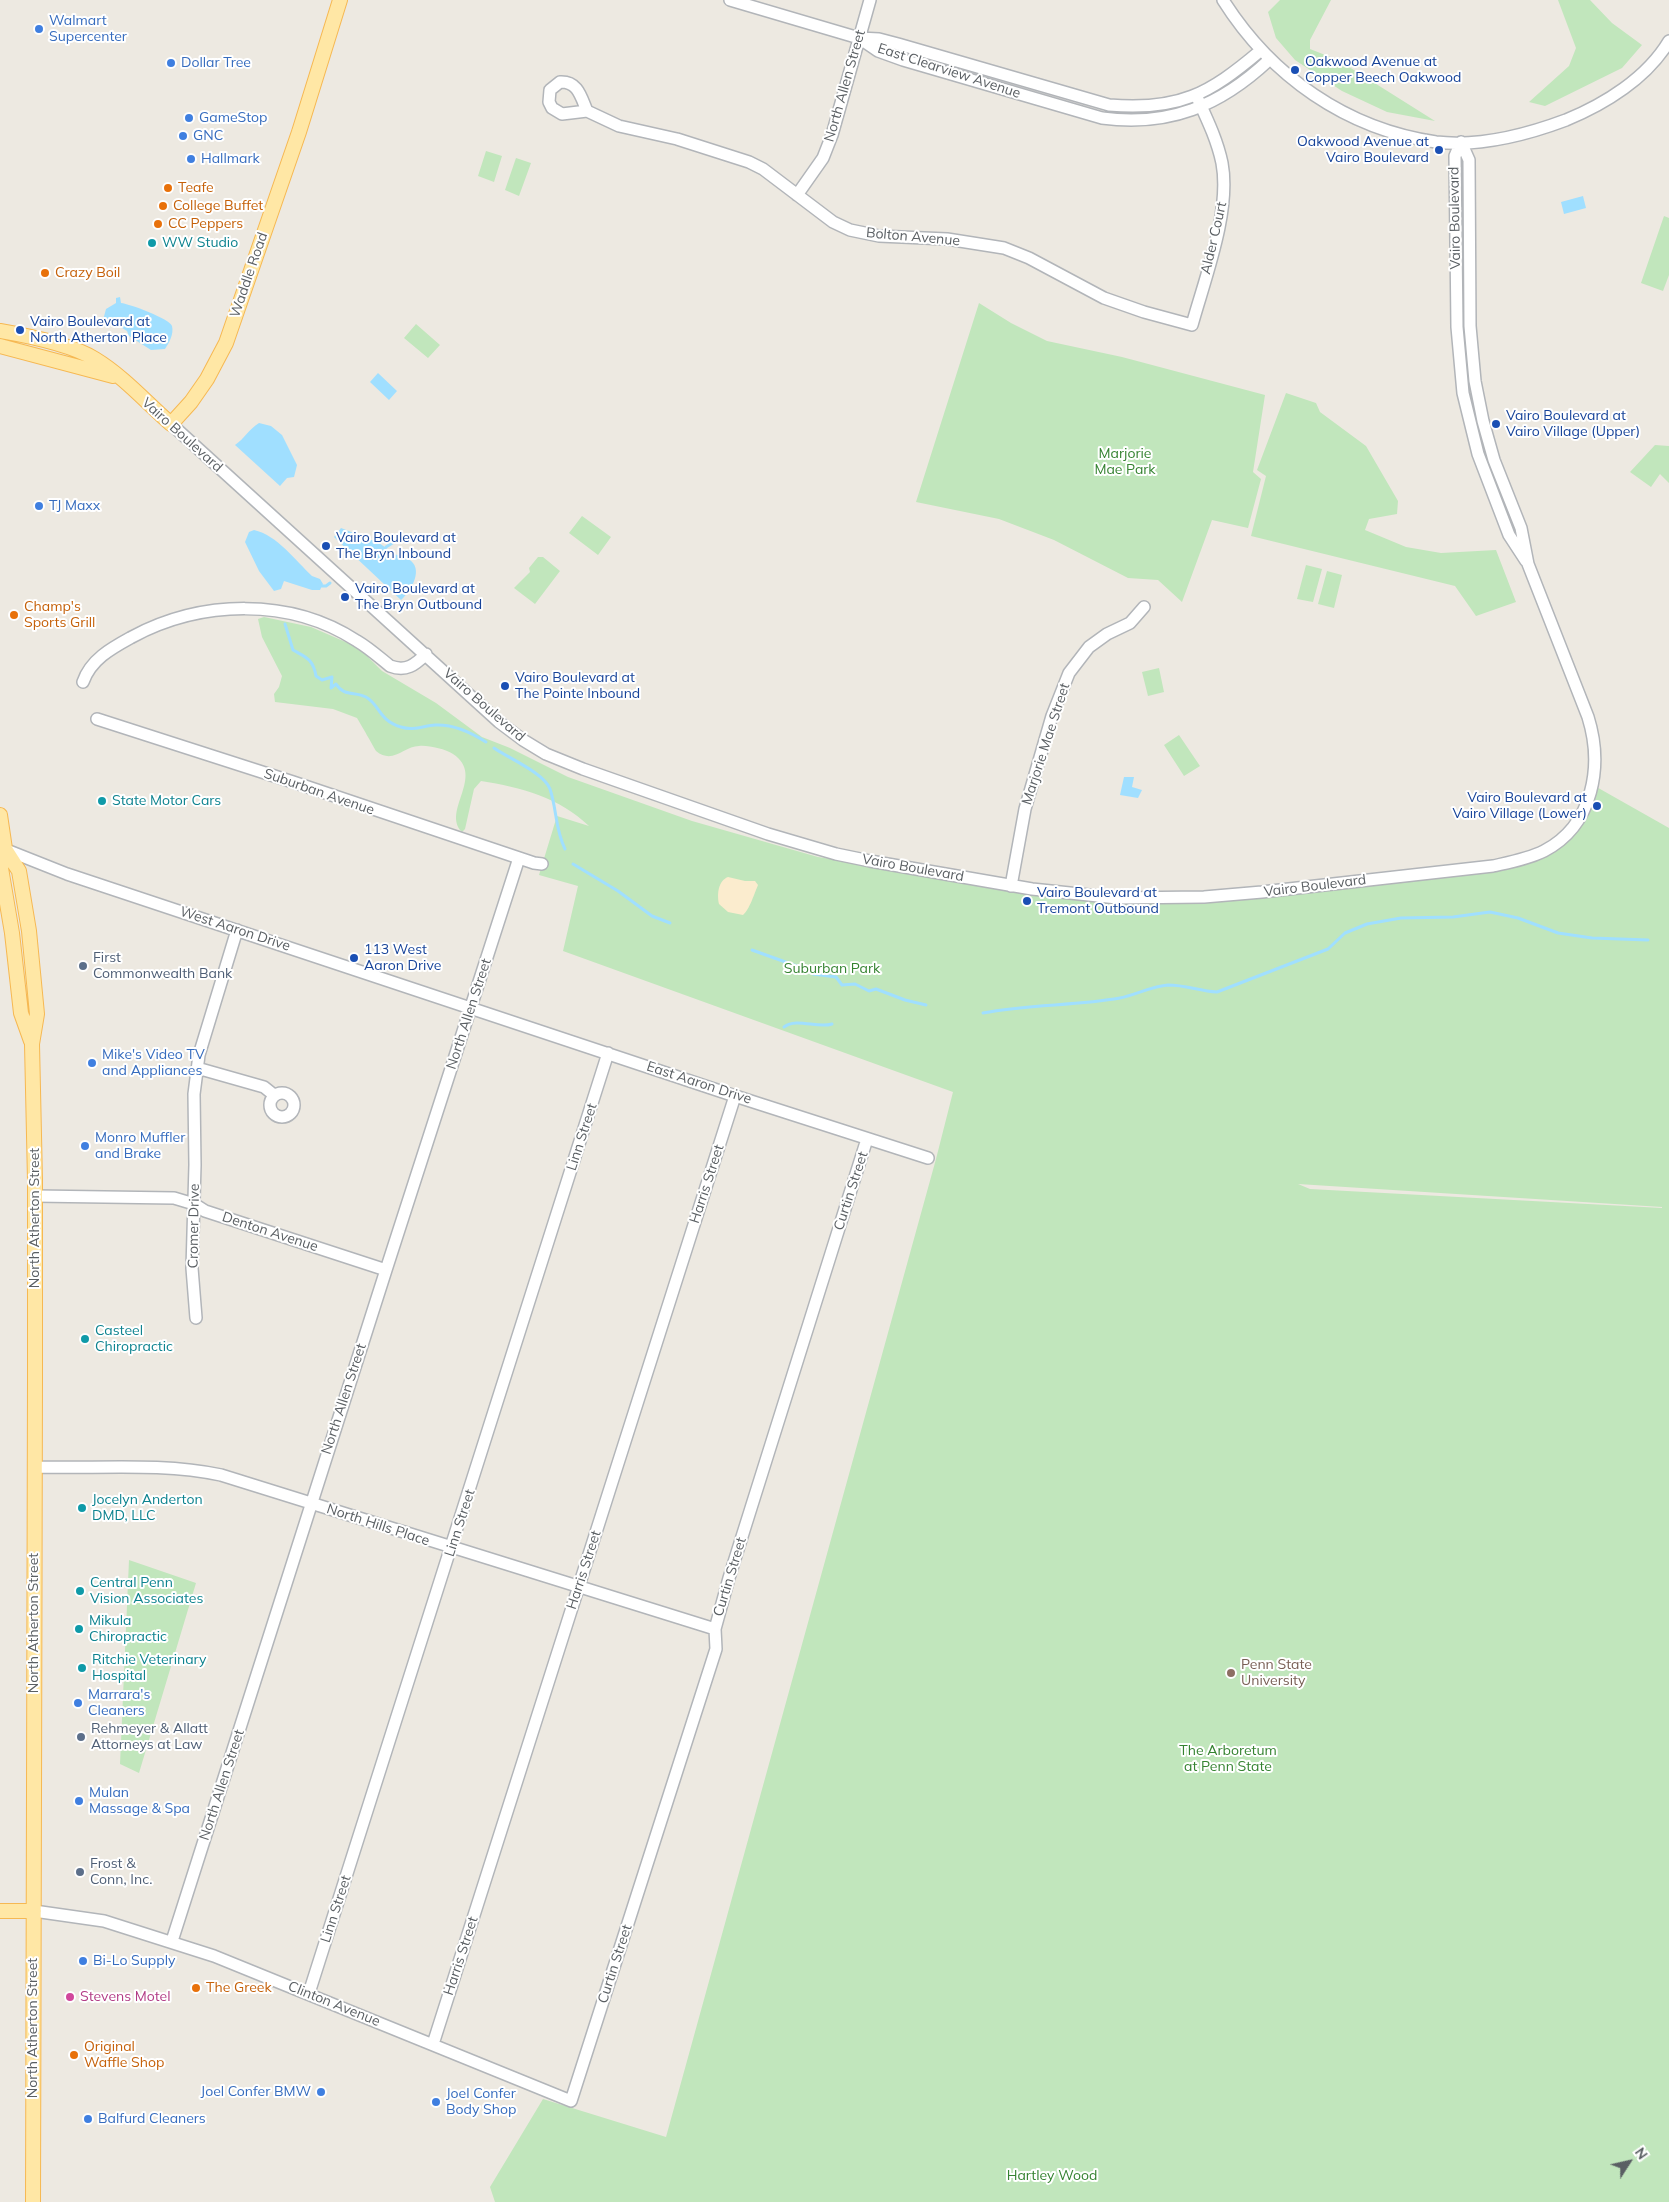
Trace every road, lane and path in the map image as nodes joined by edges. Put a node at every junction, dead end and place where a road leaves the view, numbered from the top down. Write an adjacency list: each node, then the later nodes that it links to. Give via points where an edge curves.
1 (340, 0): 18 (main road, Waddle Road, via 300,132 226,343 207,379)
2 (730, 0): 5 (street)
3 (870, 0): 5 (street, North Allen Street)
4 (1223, 0): 7 (street)
5 (859, 38): 9 (street, East Clearview Avenue, via 898,44 1110,105 1159,105); 10 (street, East Clearview Avenue, via 878,51 903,60 1102,118 1147,121 1172,117); 13 (street, North Allen Street, via 823,158)
6 (1669, 41): 12 (street, via 1652,64 1630,84 1589,109 1532,131 1486,141)
7 (1260, 51): 8 (street); 9 (street, East Clearview Avenue, via 1229,77)
8 (1269, 60): 10 (street, East Clearview Avenue, via 1249,79); 12 (street, via 1330,106 1366,124 1436,142)
9 (1196, 94): 10 (street, Alder Court)
10 (1201, 106): 14 (street, Alder Court, via 1219,152 1224,176 1218,228)
11 (587, 111): 13 (street, Bolton Avenue, via 619,126 677,138 749,162)
12 (1461, 142): 27 (street, Vairo Boulevard, via 1455,156 1457,327 1463,393 1469,424 1485,472 1510,534 1528,564 1594,736 1594,779 1575,826 1545,851 1493,866 1290,889 1204,897 1117,898)
13 (797, 195): 14 (street, Bolton Avenue, via 833,222 850,230 879,236 947,239 1004,248 1104,298)
14 (1192, 325)
15 (0, 331): 17 (main road, Vairo Boulevard, via 88,355)
16 (0, 346): 17 (main road, Vairo Boulevard)
17 (119, 378): 18 (main road, Vairo Boulevard)
18 (171, 424): 20 (street, Vairo Boulevard)
19 (1144, 607): 27 (street, Marjorie Mae Street, via 1130,622 1089,647 1069,673 1052,716 1025,809)
20 (426, 654): 21 (street, via 410,668 396,669 336,629 275,610 237,608 188,615 144,630 99,658 86,672); 27 (street, Vairo Boulevard, via 522,740 583,769 804,845 870,861)
21 (84, 682)
22 (96, 719): 25 (street, Suburban Avenue)
23 (0, 815): 24 (main road, North Atherton Street)
24 (3, 849): 28 (street, West Aaron Drive, via 66,874); 36 (main road, North Atherton Street, via 19,872 29,931 37,1014 32,1044)
25 (519, 858): 26 (street, Suburban Avenue); 29 (street, North Allen Street)
26 (542, 864)
27 (1011, 886)
28 (237, 930): 29 (street, West Aaron Drive); 31 (street, Cromer Drive)
29 (470, 1007): 30 (street, East Aaron Drive); 38 (street, North Allen Street)
30 (608, 1053): 33 (street, East Aaron Drive); 42 (street, Linn Street)
31 (197, 1068): 32 (street, via 264,1087); 37 (street, Cromer Drive)
32 (274, 1095)
33 (735, 1096): 34 (street, East Aaron Drive); 43 (street, Harris Street)
34 (867, 1139): 35 (street, East Aaron Drive); 44 (street, Curtin Street)
35 (928, 1158)
36 (35, 1196): 37 (street, Denton Avenue, via 155,1197); 40 (main road, North Atherton Street)
37 (194, 1204): 38 (street, Denton Avenue, via 205,1211); 39 (street, Cromer Drive, via 192,1268)
38 (386, 1270): 41 (street, North Allen Street)
39 (196, 1318)
40 (34, 1467): 41 (street, North Hills Place, via 200,1470); 46 (main road, North Atherton Street)
41 (311, 1503): 42 (street, North Hills Place); 47 (street, North Allen Street)
42 (452, 1548): 43 (street, North Hills Place); 48 (street, Linn Street)
43 (579, 1588): 44 (street, North Hills Place); 49 (street, Harris Street)
44 (714, 1629): 50 (street, Curtin Street, via 716,1649)
45 (0, 1911): 46 (main road)
46 (34, 1911): 47 (street, Clinton Avenue, via 104,1920); 51 (main road, North Atherton Street)
47 (172, 1942): 48 (street, Clinton Avenue)
48 (308, 1993): 49 (street, Clinton Avenue)
49 (433, 2044): 50 (street, Clinton Avenue)
50 (572, 2101)
51 (33, 2202)

